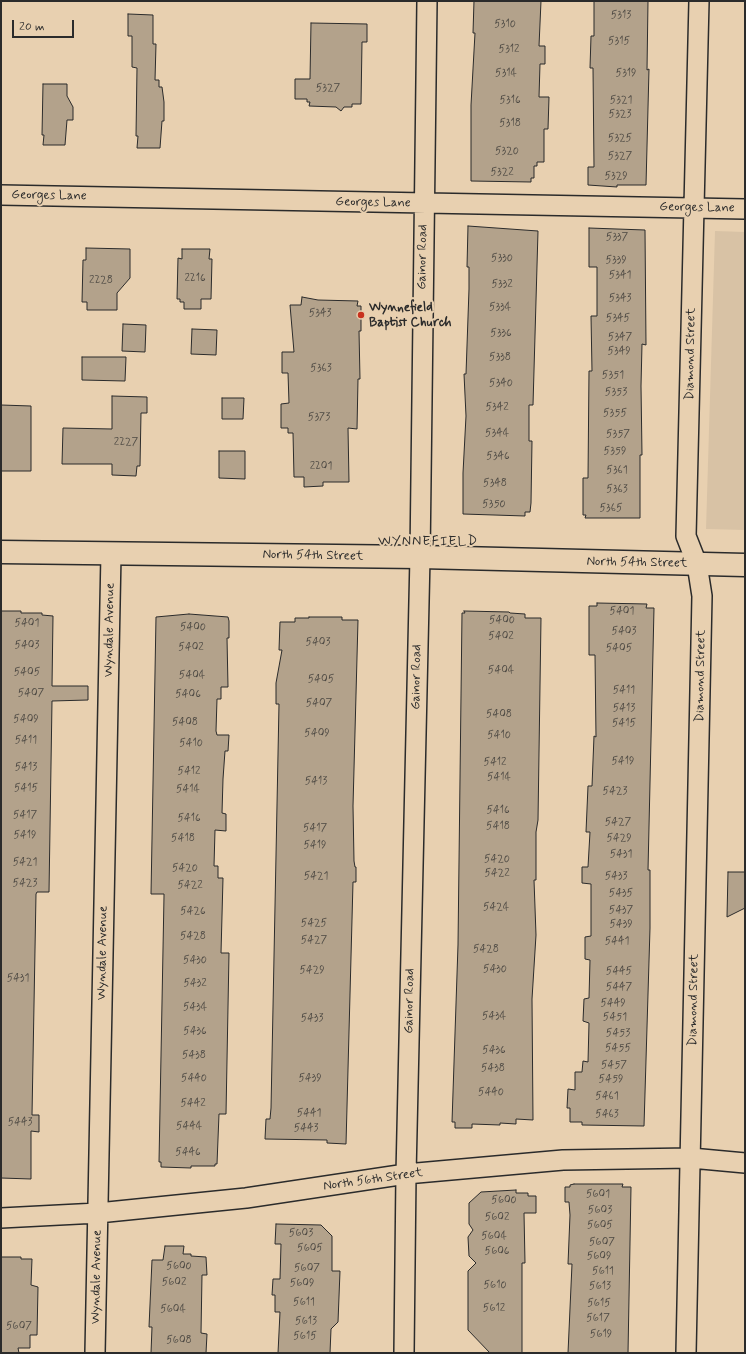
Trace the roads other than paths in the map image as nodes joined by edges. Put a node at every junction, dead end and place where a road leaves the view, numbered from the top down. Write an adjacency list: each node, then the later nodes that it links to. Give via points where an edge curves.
1 (427, 1): 4 (street, Gainor Road)
2 (699, 1): 5 (street, Diamond Street)
3 (1, 195): 4 (street, Georges Lane)
4 (424, 204): 5 (street, Georges Lane); 9 (street, Gainor Road)
5 (694, 208): 6 (street, Georges Lane); 10 (street, Diamond Street, via 686,536)
6 (745, 209)
7 (1, 552): 8 (street, North 54th Street)
8 (111, 554): 9 (street, North 54th Street); 15 (street, Wyndale Avenue)
9 (420, 557): 10 (street, North 54th Street); 14 (street, Gainor Road)
10 (697, 564): 11 (street, North 54th Street); 12 (street, Diamond Street, via 702,596)
11 (745, 565)
12 (691, 1158): 13 (street, North 56th Street); 14 (street, North 56th Street, via 563,1160); 19 (street, Diamond Street)
13 (745, 1164)
14 (406, 1174): 15 (street, North 56th Street, via 246,1198); 18 (street, Gainor Road)
15 (98, 1213): 16 (street, North 56th Street); 17 (street, Wyndale Avenue)
16 (1, 1218)
17 (95, 1353)
18 (404, 1353)
19 (686, 1353)

